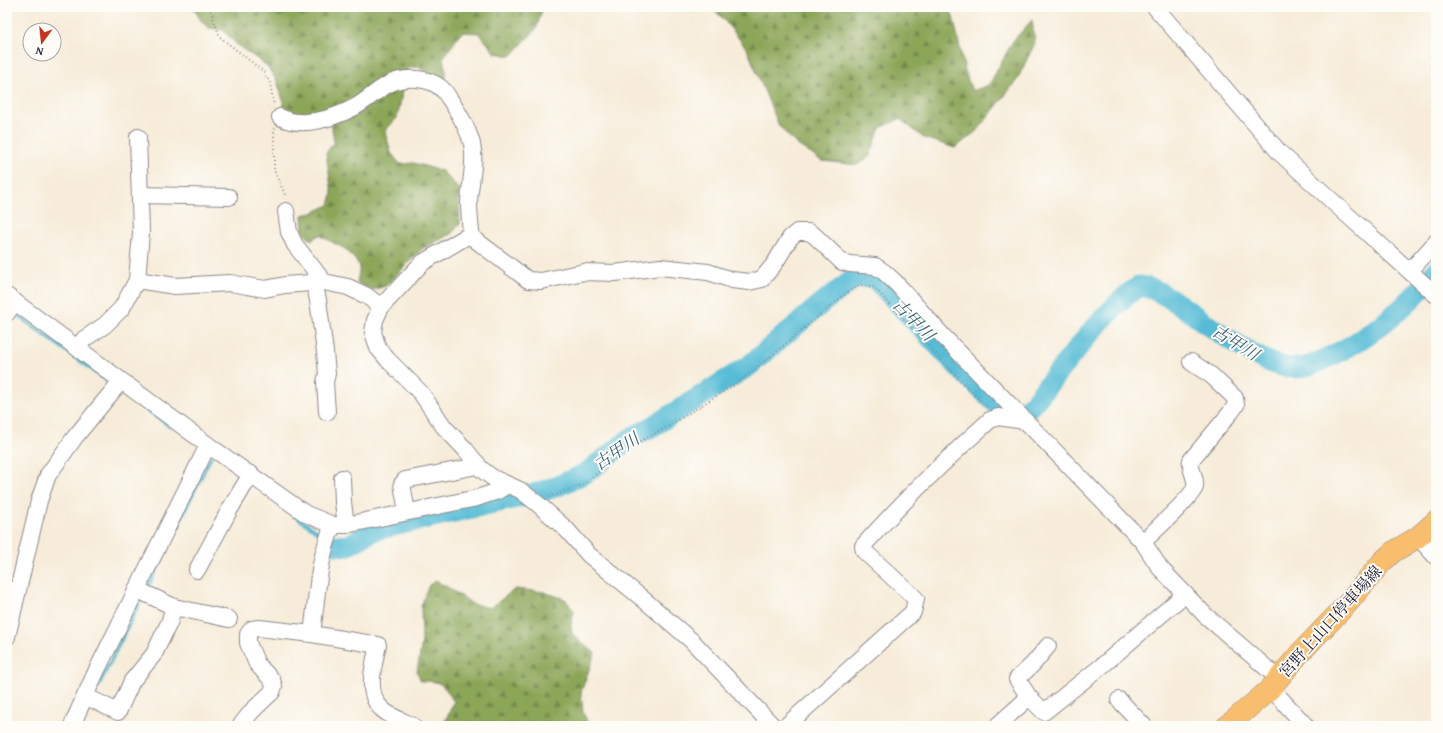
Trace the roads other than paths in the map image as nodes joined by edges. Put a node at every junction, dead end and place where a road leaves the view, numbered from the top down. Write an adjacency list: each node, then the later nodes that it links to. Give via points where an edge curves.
1 (1155, 7): 11 (street, via 1280,152)
2 (280, 117): 7 (street, via 301,122 331,118 356,107 387,84 402,78 432,83 443,90 458,113 472,144)
3 (138, 137): 4 (street)
4 (140, 195): 5 (street); 9 (street, via 141,233)
5 (229, 197)
6 (286, 211): 10 (street, via 289,232 295,245)
7 (469, 235): 13 (street, via 422,263); 18 (street, via 528,280 541,282 584,272 615,273 660,267 708,272 732,280 749,282 762,279 790,238 797,232 809,232 842,262 875,266 888,275)
8 (1436, 242): 11 (street)
9 (137, 280): 10 (street, via 175,286 230,283 265,289); 14 (street, via 122,308 105,325 84,339)
10 (319, 282): 13 (street, via 348,287 367,296); 17 (street, via 318,300 327,374)
11 (1427, 286)
12 (10, 304): 14 (street)
13 (381, 307): 20 (street, via 373,332 378,348 421,393 444,426)
14 (78, 348): 16 (street)
15 (1191, 362): 28 (street, via 1212,376 1234,398 1236,405 1191,460 1195,488)
16 (121, 381): 19 (street); 36 (street, via 75,436 48,475 39,501)
17 (327, 412)
18 (1024, 421): 28 (street); 47 (street, via 998,417 990,420 949,457 864,546 864,551 916,599 913,612)
19 (208, 445): 21 (street); 31 (street)
20 (476, 463): 23 (street, via 493,478); 24 (street, via 472,467 405,480 402,484)
21 (251, 474): 26 (street, via 306,514); 30 (street)
22 (342, 478): 26 (street)
23 (508, 485): 24 (street, via 477,498); 46 (street, via 520,490 538,504 567,530 589,555 692,641)
24 (407, 512): 26 (street)
25 (1436, 521): 27 (main road, 宮野上山口停車場線)
26 (339, 525): 35 (street, via 325,545 321,560)
27 (1418, 537): 29 (street); 38 (main road, 宮野上山口停車場線, via 1382,562)
28 (1143, 542): 32 (street, via 1160,568)
29 (1436, 558)
30 (198, 570)
31 (136, 589): 33 (street); 39 (street)
32 (1185, 594): 38 (street); 40 (street, via 1103,666 1044,712)
33 (174, 608): 34 (street); 39 (street, via 154,654 132,681 118,712)
34 (229, 619)
35 (312, 634): 44 (street, via 259,628 252,629 248,634 248,643 257,664 272,680 274,686 272,692); 45 (street, via 378,645 372,683 374,696 381,708)
36 (7, 637)
37 (1048, 646): 40 (street, via 1017,679)
38 (1274, 684): 49 (main road, 宮野上山口停車場線); 50 (street, via 1279,698)
39 (85, 696): 43 (street)
40 (1029, 696): 42 (street)
41 (1119, 700): 48 (street)
42 (998, 725)
43 (74, 726)
44 (240, 726)
45 (412, 726)
46 (774, 726)
47 (786, 726)
48 (1144, 726)
49 (1227, 726)
50 (1306, 726)

